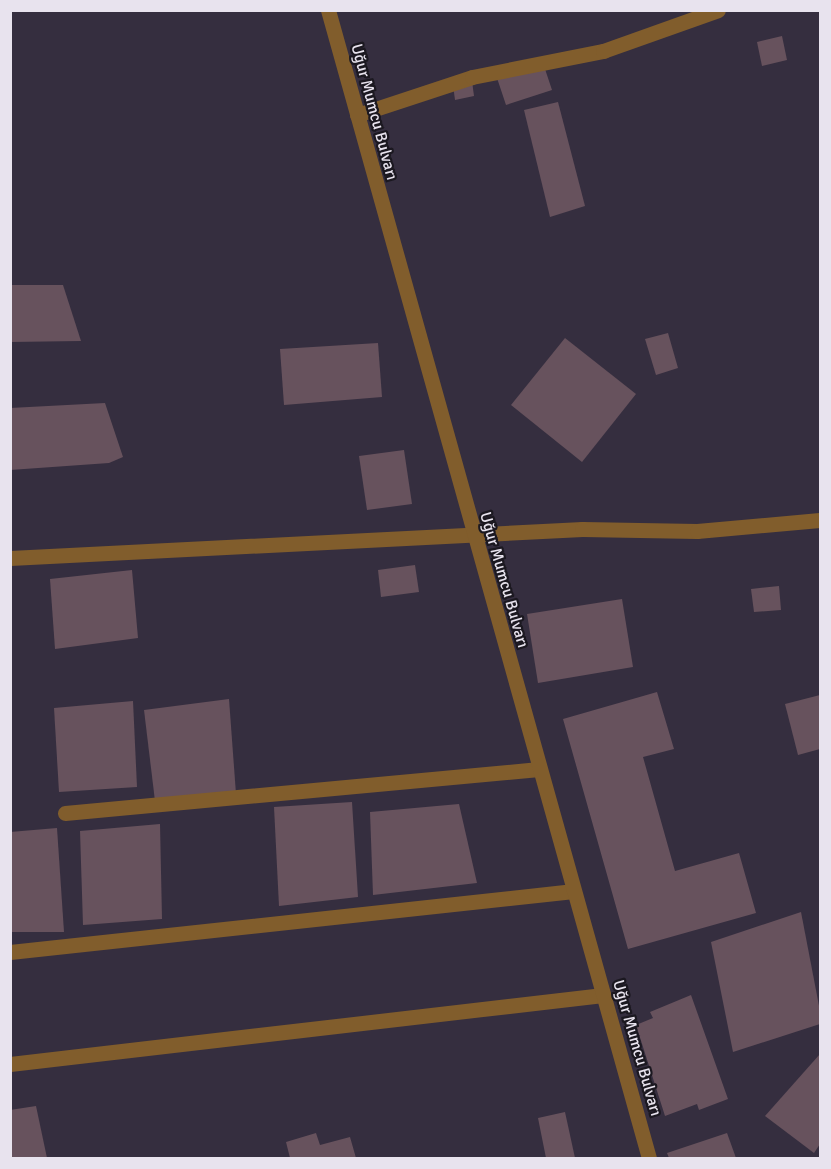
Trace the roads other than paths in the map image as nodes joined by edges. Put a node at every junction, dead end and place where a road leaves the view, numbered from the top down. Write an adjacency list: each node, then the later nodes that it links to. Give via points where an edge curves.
1 (328, 10): 3 (street, Uğur Mumcu Bulvarı)
2 (718, 10): 3 (street, via 603,51 472,78)
3 (357, 115): 5 (street, Uğur Mumcu Bulvarı)
4 (820, 520): 5 (street, via 697,531 582,529)
5 (472, 534): 6 (street); 7 (street, Uğur Mumcu Bulvarı)
6 (10, 558)
7 (539, 769): 8 (street); 9 (street, Uğur Mumcu Bulvarı)
8 (66, 813)
9 (574, 891): 10 (street); 11 (street, Uğur Mumcu Bulvarı)
10 (10, 952)
11 (603, 994): 12 (street); 13 (street, Uğur Mumcu Bulvarı)
12 (10, 1064)
13 (649, 1158)

